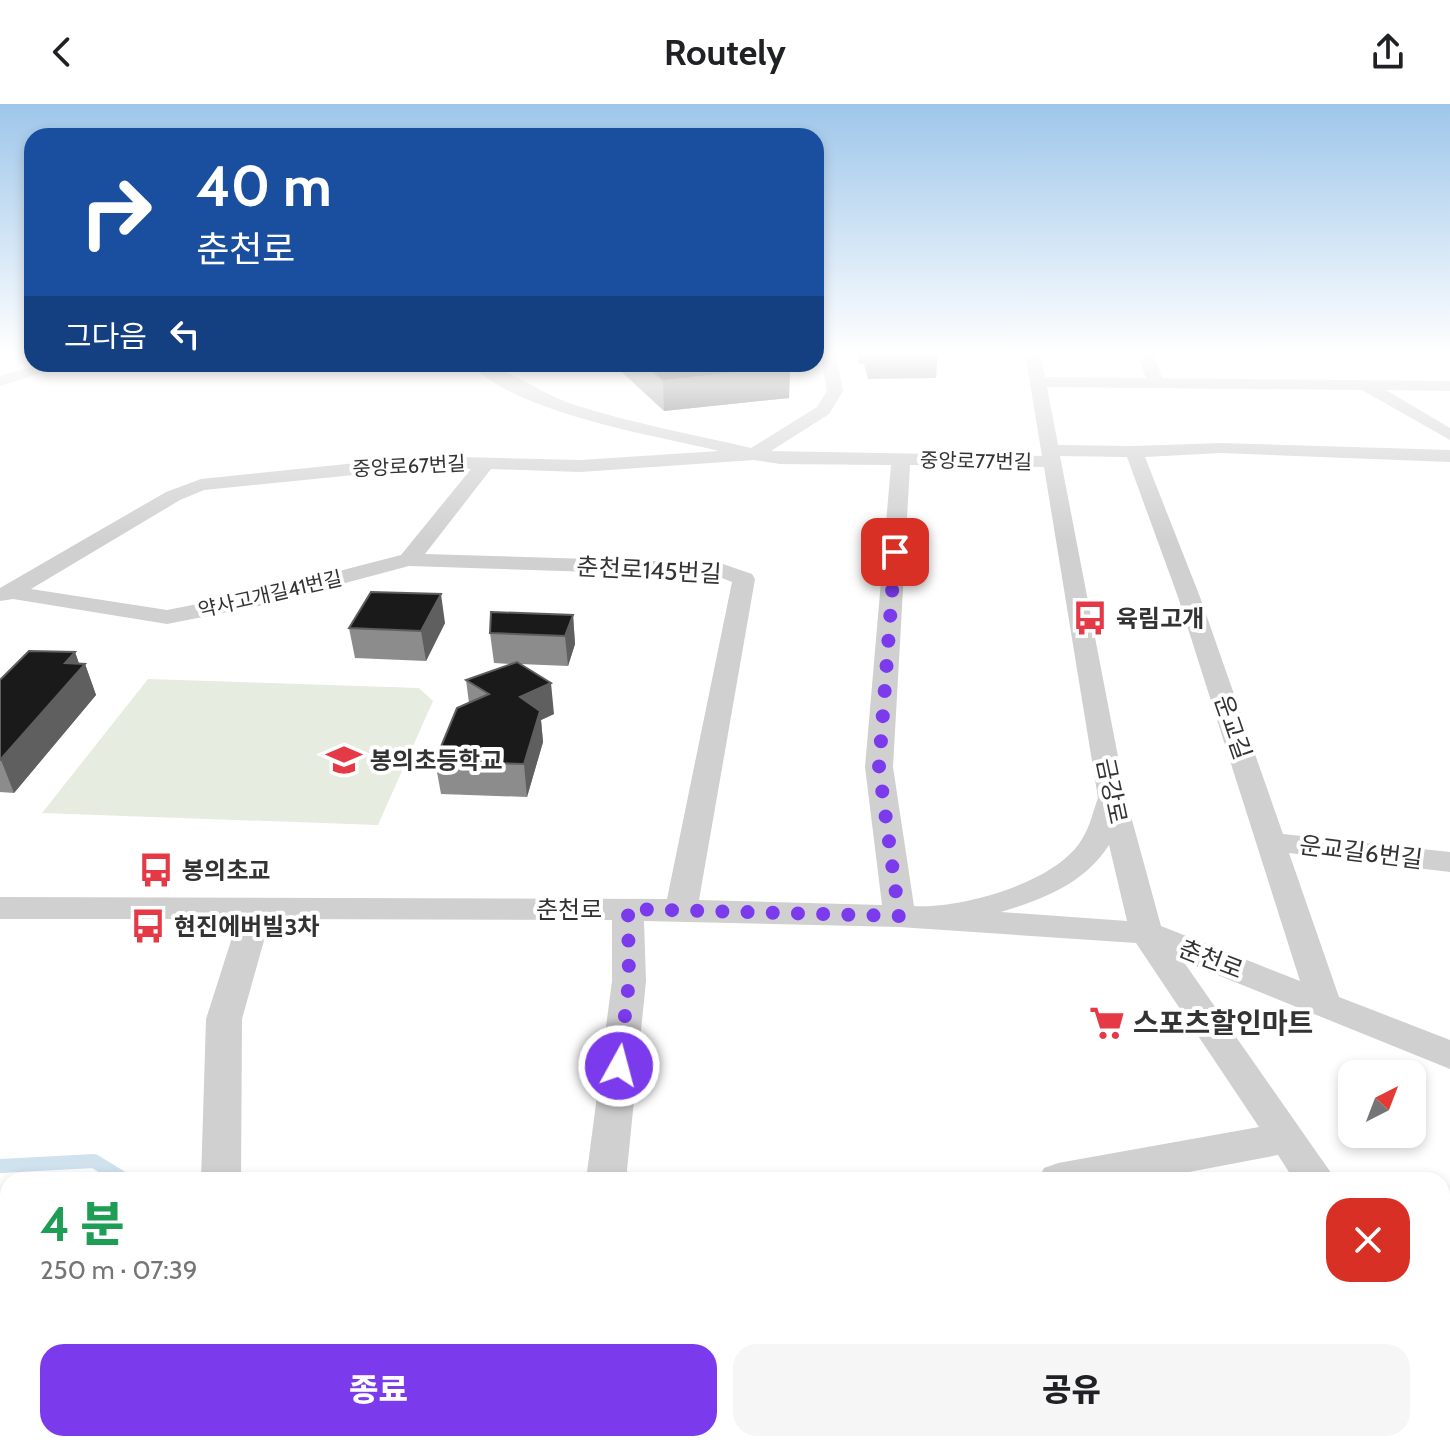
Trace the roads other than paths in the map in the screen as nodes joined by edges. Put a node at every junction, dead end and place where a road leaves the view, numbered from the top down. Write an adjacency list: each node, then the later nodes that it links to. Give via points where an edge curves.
1 (597, 416): 9 (street)
2 (814, 416): 9 (street, 중앙로67번길)
3 (1045, 416): 10 (street, 금강로)
4 (1416, 416): 5 (street)
5 (1425, 421): 6 (street); 7 (street)
6 (1450, 421)
7 (1450, 435)
8 (1134, 452): 10 (street, 중앙로77번길); 11 (street, 중앙로77번길, via 1221,448); 17 (street, 운교길)
9 (754, 454): 12 (street, 중앙로77번길); 13 (street, 중앙로67번길, via 580,466)
10 (1053, 456): 12 (street, 중앙로77번길); 16 (street, 금강로)
11 (1450, 456)
12 (901, 460): 23 (street, via 879,767)
13 (485, 464): 14 (street); 15 (street, 중앙로67번길, via 424,462 201,485)
14 (409, 560): 15 (street, 약사고개길41번길, via 167,617); 22 (street, 춘천로145번길, via 720,570 744,579)
15 (5, 594)
16 (1112, 798): 24 (street, via 1095,844 1077,865 1028,892); 25 (street, 금강로)
17 (1272, 842): 18 (street, 운교길6번길); 26 (street, 운교길)
18 (1450, 862)
19 (0, 908): 20 (street, 춘천로)
20 (257, 908): 21 (street, 춘천로); 29 (street, via 224,1019)
21 (628, 909): 22 (street, 춘천로); 30 (street, via 629,981)
22 (681, 910): 23 (street, 춘천로)
23 (899, 916): 24 (street, 춘천로)
24 (941, 919): 25 (street, 춘천로)
25 (1146, 933): 26 (street, 춘천로); 28 (street, 금강로)
26 (1324, 1003): 27 (street, 춘천로)
27 (1450, 1055)
28 (1287, 1138): 31 (street); 32 (street, 금강로)
29 (221, 1172)
30 (607, 1172)
31 (1102, 1172)
32 (1310, 1172)

